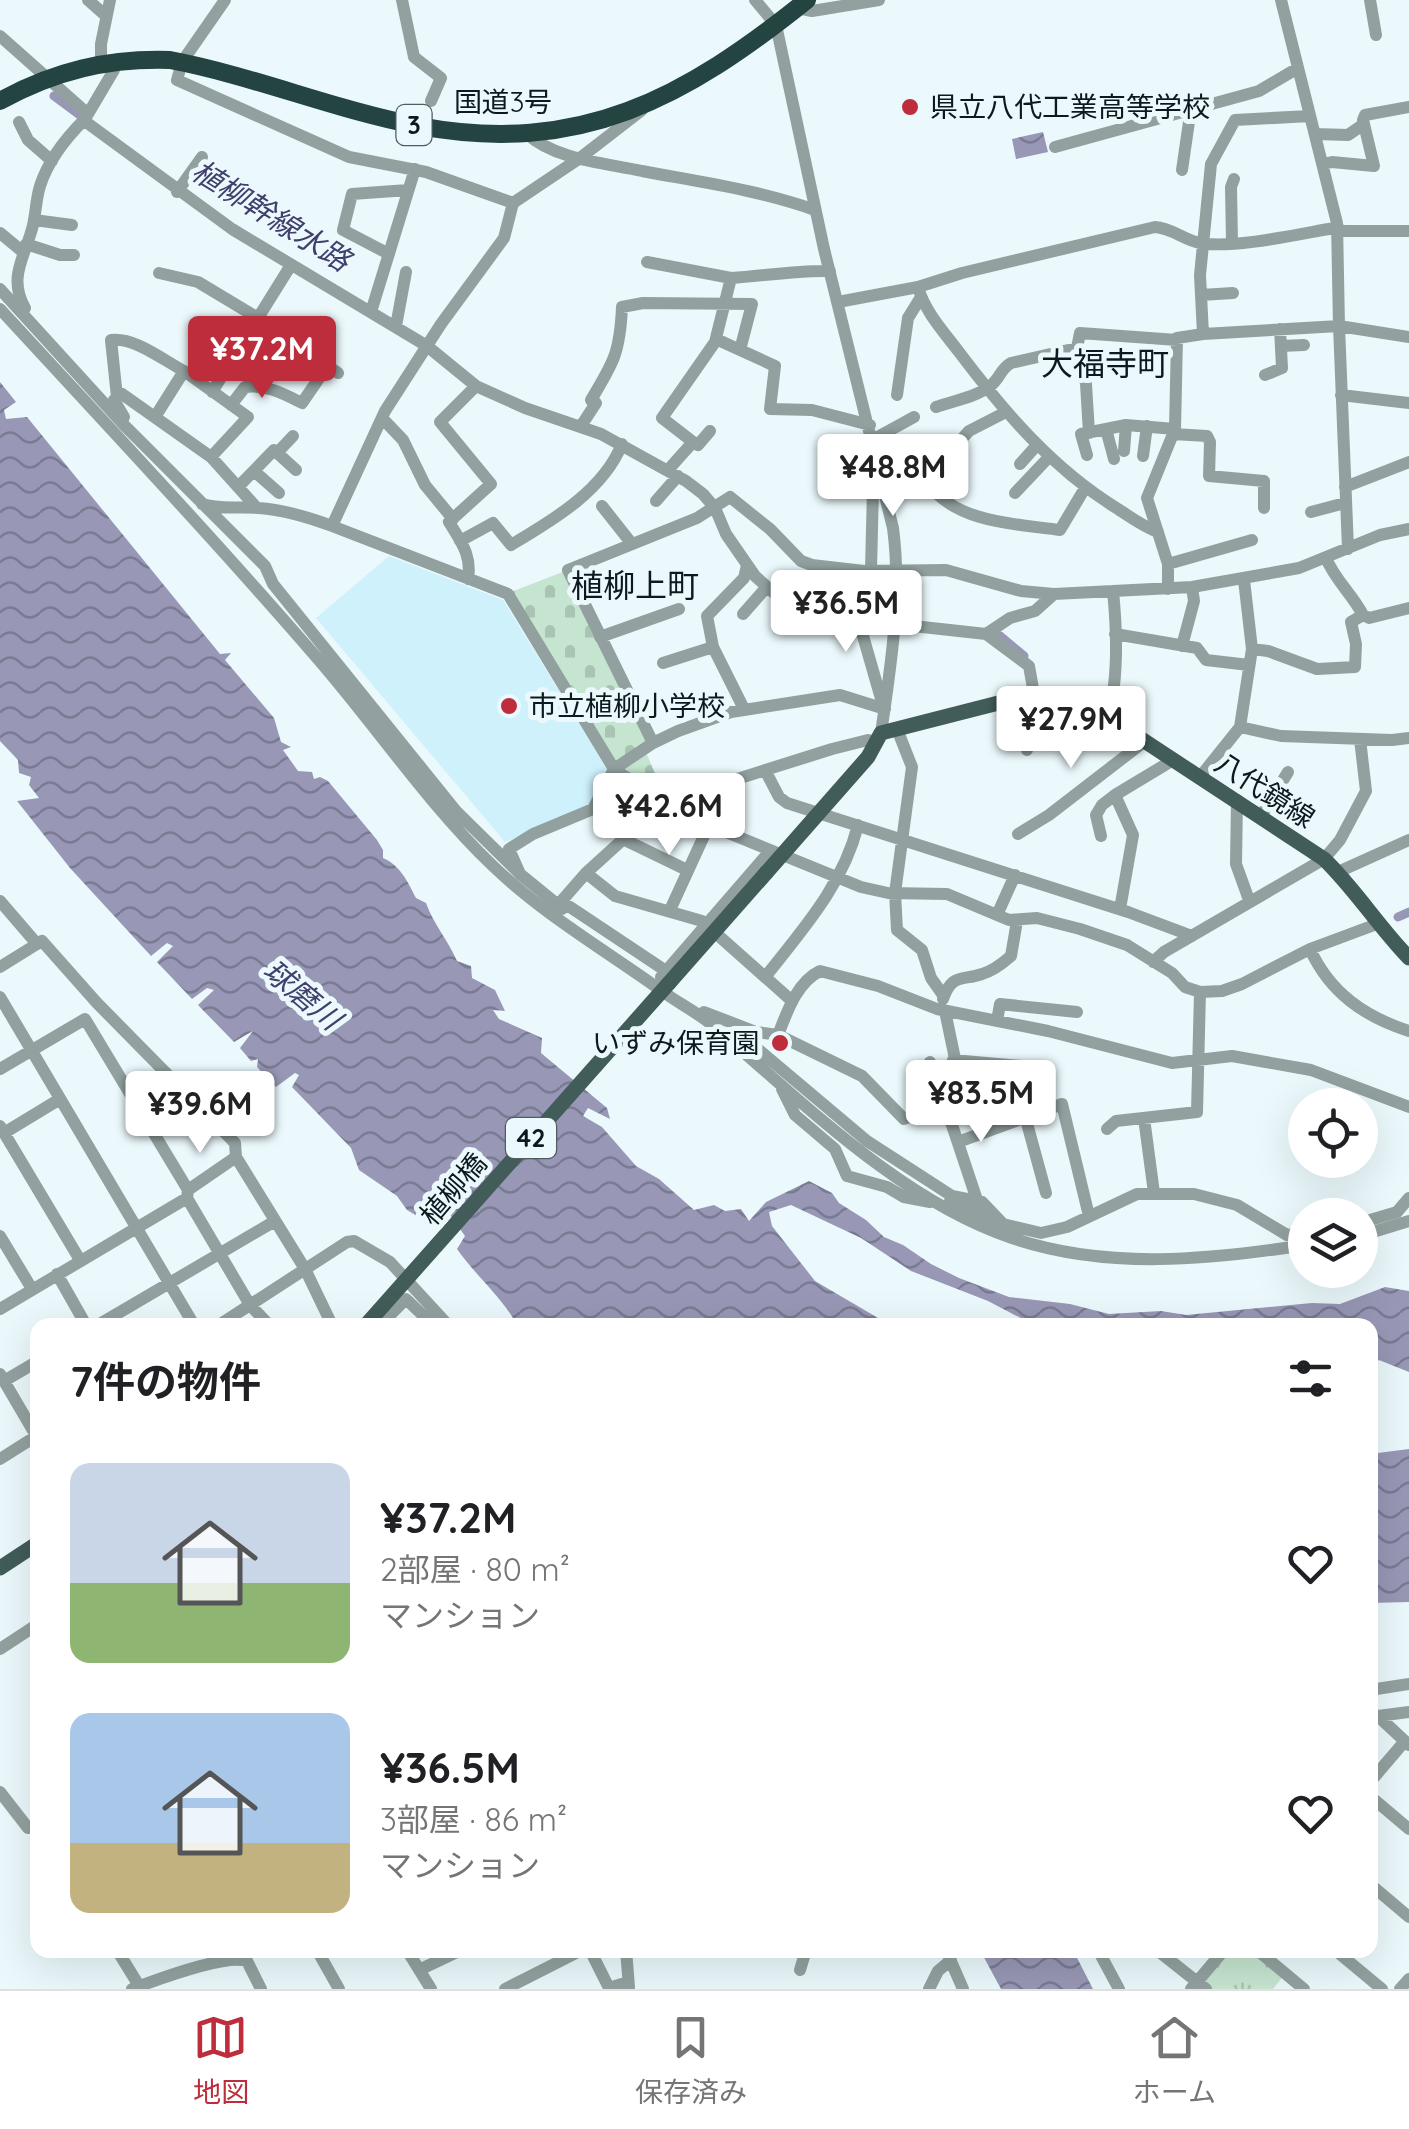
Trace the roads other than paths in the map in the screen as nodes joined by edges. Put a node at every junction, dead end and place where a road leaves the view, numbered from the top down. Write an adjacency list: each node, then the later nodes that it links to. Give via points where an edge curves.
1 (88, 0): 10 (street)
2 (110, 0): 10 (street)
3 (402, 0): 21 (street, via 414,57 441,78)
4 (755, 0): 11 (street)
5 (879, 0): 9 (street, via 812,12)
6 (1280, 0): 18 (street)
7 (1370, 0): 12 (street)
8 (229, 2): 17 (street)
9 (802, 4): 11 (highway, 国道3号 / 3)
10 (105, 15): 16 (street)
11 (776, 25): 22 (highway, 国道3号 / 3); 42 (street)
12 (1376, 35)
13 (0, 36): 15 (street)
14 (0, 51): 15 (street)
15 (20, 51): 19 (street)
16 (107, 62): 17 (highway, 国道3号 / 3); 19 (highway, 国道3号 / 3); 26 (street, via 114,70)
17 (182, 62): 29 (highway, 国道3号 / 3, via 417,126); 36 (street, via 177,80 349,157)
18 (1298, 68): 24 (street, via 1259,90); 25 (street)
19 (47, 78): 20 (highway, 国道3号 / 3); 26 (street)
20 (0, 101)
21 (432, 101)
22 (647, 105): 29 (highway, 国道3号 / 3, via 602,122); 33 (street)
23 (1409, 107): 28 (street, via 1365,116)
24 (1191, 108): 31 (street); 37 (street)
25 (1310, 116): 30 (street); 49 (street, via 1235,120 1211,164)
26 (86, 117): 34 (street); 40 (street)
27 (19, 122): 34 (street)
28 (1364, 124): 30 (street, via 1348,135); 35 (street, via 1374,166)
29 (526, 133): 33 (street)
30 (1315, 134): 35 (street)
31 (1055, 147)
32 (202, 157): 40 (street)
33 (580, 158): 41 (street); 42 (street)
34 (52, 161): 43 (street)
35 (1324, 164): 45 (street)
36 (414, 169): 39 (street); 41 (street)
37 (1182, 170)
38 (1234, 179): 48 (street)
39 (408, 190): 51 (street); 51 (street, via 352,194 343,230)
40 (177, 192): 54 (street)
41 (513, 203): 77 (street, via 504,238)
42 (815, 210): 55 (street)
43 (34, 220): 44 (street); 50 (street)
44 (72, 225)
45 (1338, 231): 46 (street); 48 (street); 69 (street)
46 (1409, 231)
47 (0, 234): 50 (street)
48 (1232, 242): 49 (street)
49 (1204, 244): 60 (street, via 1155,227 962,273); 62 (street)
50 (24, 248): 52 (street); 71 (street, via 17,285)
51 (389, 254): 66 (street)
52 (74, 255)
53 (646, 262): 58 (street)
54 (291, 265): 66 (street); 67 (street)
55 (830, 271): 58 (street); 63 (street)
56 (406, 272): 68 (street)
57 (159, 273): 67 (street, via 198,282)
58 (731, 278): 64 (street)
59 (0, 290): 71 (street)
60 (919, 292): 63 (street); 87 (street); 89 (street, via 908,318)
61 (1233, 293): 62 (street)
62 (1201, 295): 72 (street)
63 (838, 302): 105 (street)
64 (726, 305): 74 (street); 80 (street, via 752,304); 99 (street, via 622,307 621,344)
65 (0, 309): 82 (street)
66 (371, 312): 68 (street)
67 (258, 318): 81 (street); 88 (street)
68 (396, 326): 77 (street)
69 (1339, 326): 70 (street); 73 (street); 90 (street)
70 (1280, 329): 72 (street); 78 (street)
71 (38, 330): 82 (street); 104 (street)
72 (1203, 334): 75 (street)
73 (1409, 338)
74 (716, 339): 80 (street); 109 (street, via 662,418)
75 (1177, 340): 79 (street, via 1080,333); 107 (street)
76 (1304, 345): 78 (street)
77 (427, 346): 86 (street); 98 (street)
78 (1281, 346): 85 (street, via 1282,368)
79 (1077, 348): 87 (street, via 1011,362); 106 (street)
80 (740, 350): 105 (street, via 775,366 770,408 812,410)
81 (322, 362): 84 (street); 93 (street, via 324,371 302,403 254,386)
82 (54, 367): 124 (street)
83 (184, 372): 88 (street); 91 (street, via 140,347 111,340); 97 (street)
84 (338, 373)
85 (1265, 375)
86 (476, 386): 99 (street); 138 (street, via 440,422 491,484)
87 (988, 388): 94 (street); 95 (street)
88 (212, 392): 93 (street)
89 (897, 395)
90 (1341, 395): 92 (street); 126 (street)
91 (118, 397): 97 (street); 104 (street)
92 (1409, 402)
93 (230, 404): 117 (street, via 248,417)
94 (936, 407)
95 (1006, 412): 111 (street); 112 (street, via 969,431)
96 (914, 416): 105 (street)
97 (154, 417): 117 (street)
98 (382, 418): 138 (street); 140 (street)
99 (581, 426): 110 (street)
100 (1126, 426): 101 (street); 102 (street); 102 (street, via 1119,455)
101 (1147, 426): 107 (street); 116 (street)
102 (1106, 429): 106 (street)
103 (710, 430): 109 (street, via 698,446)
104 (134, 432): 124 (street); 132 (street)
105 (872, 432): 119 (street)
106 (1088, 432): 114 (street, via 1081,434)
107 (1174, 432): 136 (street, via 1206,436 1209,476 1264,481); 141 (street, via 1147,498)
108 (293, 436): 113 (street)
109 (692, 442): 123 (street)
110 (622, 444): 123 (street); 144 (street, via 606,474 583,496 511,545 493,523)
111 (1037, 445): 115 (street); 120 (street)
112 (950, 450)
113 (277, 452): 121 (street); 122 (street)
114 (1086, 455)
115 (1048, 456): 127 (street); 128 (street)
116 (1143, 456)
117 (211, 457): 125 (street)
118 (1409, 462): 126 (street)
119 (880, 463): 127 (street, via 917,456 926,482 944,502 1008,524 1060,530); 150 (street); 151 (street, via 872,488)
120 (1020, 464)
121 (296, 470)
122 (254, 471): 125 (street); 129 (street)
123 (673, 473): 130 (street); 135 (street)
124 (162, 479): 132 (street); 152 (street)
125 (239, 486): 134 (street)
126 (1345, 487): 131 (street)
127 (1085, 488): 141 (street)
128 (1024, 490)
129 (279, 493)
130 (656, 501)
131 (1346, 503): 137 (street); 146 (street)
132 (204, 504): 134 (street); 139 (street)
133 (602, 506): 145 (street)
134 (256, 507): 140 (street)
135 (715, 508): 145 (street); 149 (street); 151 (street, via 730,496 801,560)
136 (1264, 508)
137 (1312, 512)
138 (453, 518): 144 (street)
139 (221, 525): 152 (street); 209 (street, via 264,566 456,811)
140 (332, 526): 153 (street)
141 (1158, 532): 148 (street)
142 (1408, 534): 146 (street, via 1380,535)
143 (1252, 540): 148 (street)
144 (460, 541): 153 (street, via 470,564)
145 (632, 544): 170 (street, via 568,570)
146 (1348, 549): 147 (street)
147 (1326, 558): 154 (street); 164 (street)
148 (1168, 564): 158 (street)
149 (747, 565): 156 (street); 172 (street, via 744,578 707,616)
150 (896, 569): 151 (street); 160 (street, via 962,572); 165 (street)
151 (868, 570): 157 (street)
152 (248, 578): 224 (street, via 464,837)
153 (468, 579): 189 (street, via 508,594)
154 (1244, 580): 155 (street); 173 (street)
155 (1192, 588): 158 (street); 171 (street)
156 (766, 589): 163 (street); 166 (street)
157 (853, 589): 166 (street); 167 (street)
158 (1168, 589): 159 (street)
159 (1113, 592): 160 (street); 169 (street)
160 (1054, 594): 168 (street)
161 (1409, 608): 164 (street)
162 (679, 609): 170 (street)
163 (743, 614)
164 (1364, 615): 173 (street, via 1351,622 1354,667 1317,669)
165 (895, 626): 167 (street); 168 (street); 178 (street)
166 (828, 629): 167 (street)
167 (861, 630): 178 (street)
168 (986, 634): 176 (street, via 1029,666)
169 (1116, 634): 171 (street); 180 (street)
170 (600, 638): 186 (street)
171 (1182, 646): 175 (street, via 1198,648 1206,660)
172 (714, 647): 174 (street); 179 (street)
173 (1252, 649): 175 (street)
174 (663, 663)
175 (1250, 665): 181 (street)
176 (1034, 694): 177 (main road, 八代鏡線); 180 (main road, 八代鏡線, via 1079,698)
177 (1012, 700): 182 (main road, 八代鏡線); 187 (street)
178 (884, 709): 179 (street, via 840,695); 182 (street)
179 (744, 710): 186 (street)
180 (1108, 717): 185 (main road, 八代鏡線)
181 (1240, 727): 184 (street); 192 (street)
182 (885, 735): 190 (street); 196 (main road, 42); 202 (street, via 912,767)
183 (1409, 738): 184 (street)
184 (1360, 740): 206 (street, via 1366,791)
185 (1145, 741): 188 (main road, 八代鏡線); 200 (street)
186 (652, 742): 189 (street)
187 (1027, 750)
188 (1174, 760): 192 (main road, 八代鏡線); 193 (street)
189 (614, 768): 195 (street); 209 (street, via 592,809 508,850)
190 (765, 770): 195 (street); 196 (street, via 782,800)
191 (1288, 772): 197 (street)
192 (1200, 777): 194 (main road, 八代鏡線)
193 (1115, 795): 201 (street, via 1096,814); 217 (street, via 1133,835)
194 (1237, 800): 197 (main road, 八代鏡線); 214 (street, via 1236,864)
195 (664, 802): 198 (street); 203 (street)
196 (820, 814): 199 (street); 205 (main road, 42)
197 (1260, 816): 206 (main road, 八代鏡線)
198 (709, 824): 205 (street); 207 (street)
199 (858, 825): 202 (street); 212 (street)
200 (1018, 834)
201 (1101, 836)
202 (901, 837): 211 (street); 213 (street)
203 (625, 840): 207 (street); 210 (street)
204 (1409, 840): 208 (street)
205 (777, 853): 212 (street); 222 (street); 231 (main road, 42, bridge)
206 (1324, 859): 208 (main road, 八代鏡線); 214 (street)
207 (687, 870): 218 (street)
208 (1338, 872): 221 (main road, 八代鏡線)
209 (520, 874): 216 (street)
210 (586, 874): 216 (street); 218 (street, via 616,896)
211 (1016, 875): 217 (street); 219 (street)
212 (839, 878): 213 (street); 230 (street)
213 (895, 893): 219 (street, via 947,894); 236 (street, via 897,930 922,950)
214 (1249, 900): 223 (street)
215 (0, 901): 225 (street)
216 (558, 904): 224 (street); 231 (street, via 570,907)
217 (1120, 909): 223 (street)
218 (670, 910): 222 (street)
219 (998, 915): 220 (street)
220 (1017, 921): 228 (street, via 1036,918 1080,929); 236 (street, via 1012,956 986,974 960,977)
221 (1377, 924): 226 (street); 227 (main road, 八代鏡線)
222 (706, 925): 230 (street); 231 (street)
223 (1192, 936): 228 (street)
224 (586, 937): 231 (street)
225 (37, 944): 229 (street); 235 (street, via 42,941)
226 (1310, 949): 232 (street, via 1242,984); 242 (street, via 1320,970 1359,1011)
227 (1409, 958)
228 (1153, 962): 232 (street)
229 (0, 966)
230 (766, 976): 234 (street)
231 (661, 986): 237 (street); 280 (main road, 植柳橋 / 42)
232 (1200, 992): 246 (street)
233 (0, 997): 244 (street)
234 (792, 1001): 236 (street, via 820,970); 243 (street)
235 (97, 1003): 239 (street); 258 (street, via 234,1143)
236 (944, 1005): 240 (street); 245 (street)
237 (696, 1012): 241 (street); 249 (street)
238 (1077, 1012): 240 (street, via 1000,1004)
239 (85, 1019): 244 (street); 261 (street)
240 (996, 1021): 246 (street, via 1172,1063)
241 (726, 1022): 243 (street); 262 (street, via 866,1141)
242 (1409, 1031)
243 (778, 1035): 251 (street, via 862,1076 904,1119)
244 (31, 1050): 248 (street); 250 (street)
245 (952, 1060): 251 (street, via 963,1097); 253 (street, via 1033,1067)
246 (1198, 1061): 252 (street, via 1232,1056 1311,1070); 254 (street, via 1197,1112)
247 (930, 1062): 251 (street)
248 (0, 1069)
249 (778, 1080): 263 (street, via 849,1140); 263 (street, via 795,1115 835,1149 847,1176 904,1198)
250 (60, 1099): 255 (street); 271 (street)
251 (942, 1104): 257 (street)
252 (1409, 1107)
253 (1032, 1114): 257 (street); 259 (street); 266 (street, via 1062,1104)
254 (1144, 1118): 256 (street, via 1116,1121); 260 (street)
255 (2, 1129): 277 (street)
256 (1107, 1129)
257 (958, 1142): 265 (street)
258 (236, 1157): 261 (street); 268 (street)
259 (1046, 1193)
260 (1154, 1193): 266 (street); 273 (street, via 1223,1202)
261 (187, 1194): 271 (street); 276 (street)
262 (952, 1196): 263 (street); 265 (street)
263 (935, 1198): 270 (street); 275 (street, via 1014,1239 1080,1253 1168,1260)
264 (1409, 1198): 267 (street)
265 (977, 1200): 270 (street)
266 (1089, 1216): 270 (street, via 1040,1233)
267 (1403, 1216): 269 (street); 272 (street)
268 (274, 1220): 276 (street); 278 (street)
269 (1378, 1220)
270 (1002, 1224)
271 (136, 1227): 277 (street); 281 (street)
272 (1378, 1228)
273 (1288, 1235)
274 (0, 1236): 282 (street)
275 (1288, 1247)
276 (220, 1254): 281 (street); 283 (street)
277 (80, 1260): 279 (street)
278 (305, 1269): 280 (street, via 354,1241); 283 (street); 290 (street)
279 (57, 1274): 282 (street); 285 (street)
280 (407, 1279): 291 (main road, 42); 294 (street)
281 (169, 1283): 286 (street); 287 (street)
282 (32, 1289): 284 (street)
283 (250, 1305): 288 (street); 289 (street)
284 (0, 1308)
285 (82, 1318)
286 (110, 1318)
287 (190, 1318)
288 (230, 1318)
289 (262, 1318)
290 (329, 1318)
291 (372, 1318)
292 (387, 1318): 293 (street, via 406,1300)
293 (425, 1318)
294 (442, 1318)
295 (30, 1365): 296 (street)
296 (2, 1378): 297 (street)
297 (30, 1425)
298 (30, 1441): 299 (street)
299 (0, 1459)
300 (30, 1548): 301 (main road)
301 (0, 1568)
302 (30, 1629): 303 (street)
303 (0, 1649)
304 (1409, 1684): 305 (street)
305 (1378, 1689)
306 (1409, 1712): 307 (street)
307 (1378, 1716)
308 (1378, 1720): 309 (street)
309 (1407, 1743): 310 (street)
310 (1378, 1774)
311 (0, 1792): 313 (street)
312 (1378, 1803): 314 (street)
313 (30, 1823)
314 (1409, 1828)
315 (1378, 1891): 316 (street)
316 (1409, 1918)
317 (121, 1958): 341 (street)
318 (207, 1958): 334 (street)
319 (324, 1958): 343 (street)
320 (412, 1958): 335 (street)
321 (444, 1958): 335 (street)
322 (566, 1958): 345 (street)
323 (594, 1958): 338 (street, via 609,1988)
324 (626, 1958): 338 (street)
325 (804, 1958): 336 (street)
326 (947, 1958): 346 (street)
327 (952, 1958): 347 (street)
328 (1092, 1958): 348 (street)
329 (1102, 1958): 349 (street)
330 (1167, 1958): 340 (street)
331 (1218, 1958): 340 (street)
332 (1265, 1958): 339 (street)
333 (1345, 1958): 350 (street)
334 (213, 1962): 341 (street); 342 (street, via 247,1961)
335 (419, 1970): 344 (street)
336 (800, 1970)
337 (1409, 1979): 351 (street)
338 (628, 1985)
339 (1295, 1986)
340 (1198, 1987)
341 (137, 1988)
342 (261, 1989)
343 (338, 1989)
344 (430, 1989)
345 (506, 1989)
346 (929, 1989)
347 (966, 1989)
348 (1109, 1989)
349 (1119, 1989)
350 (1382, 1989)
351 (1400, 1989)

